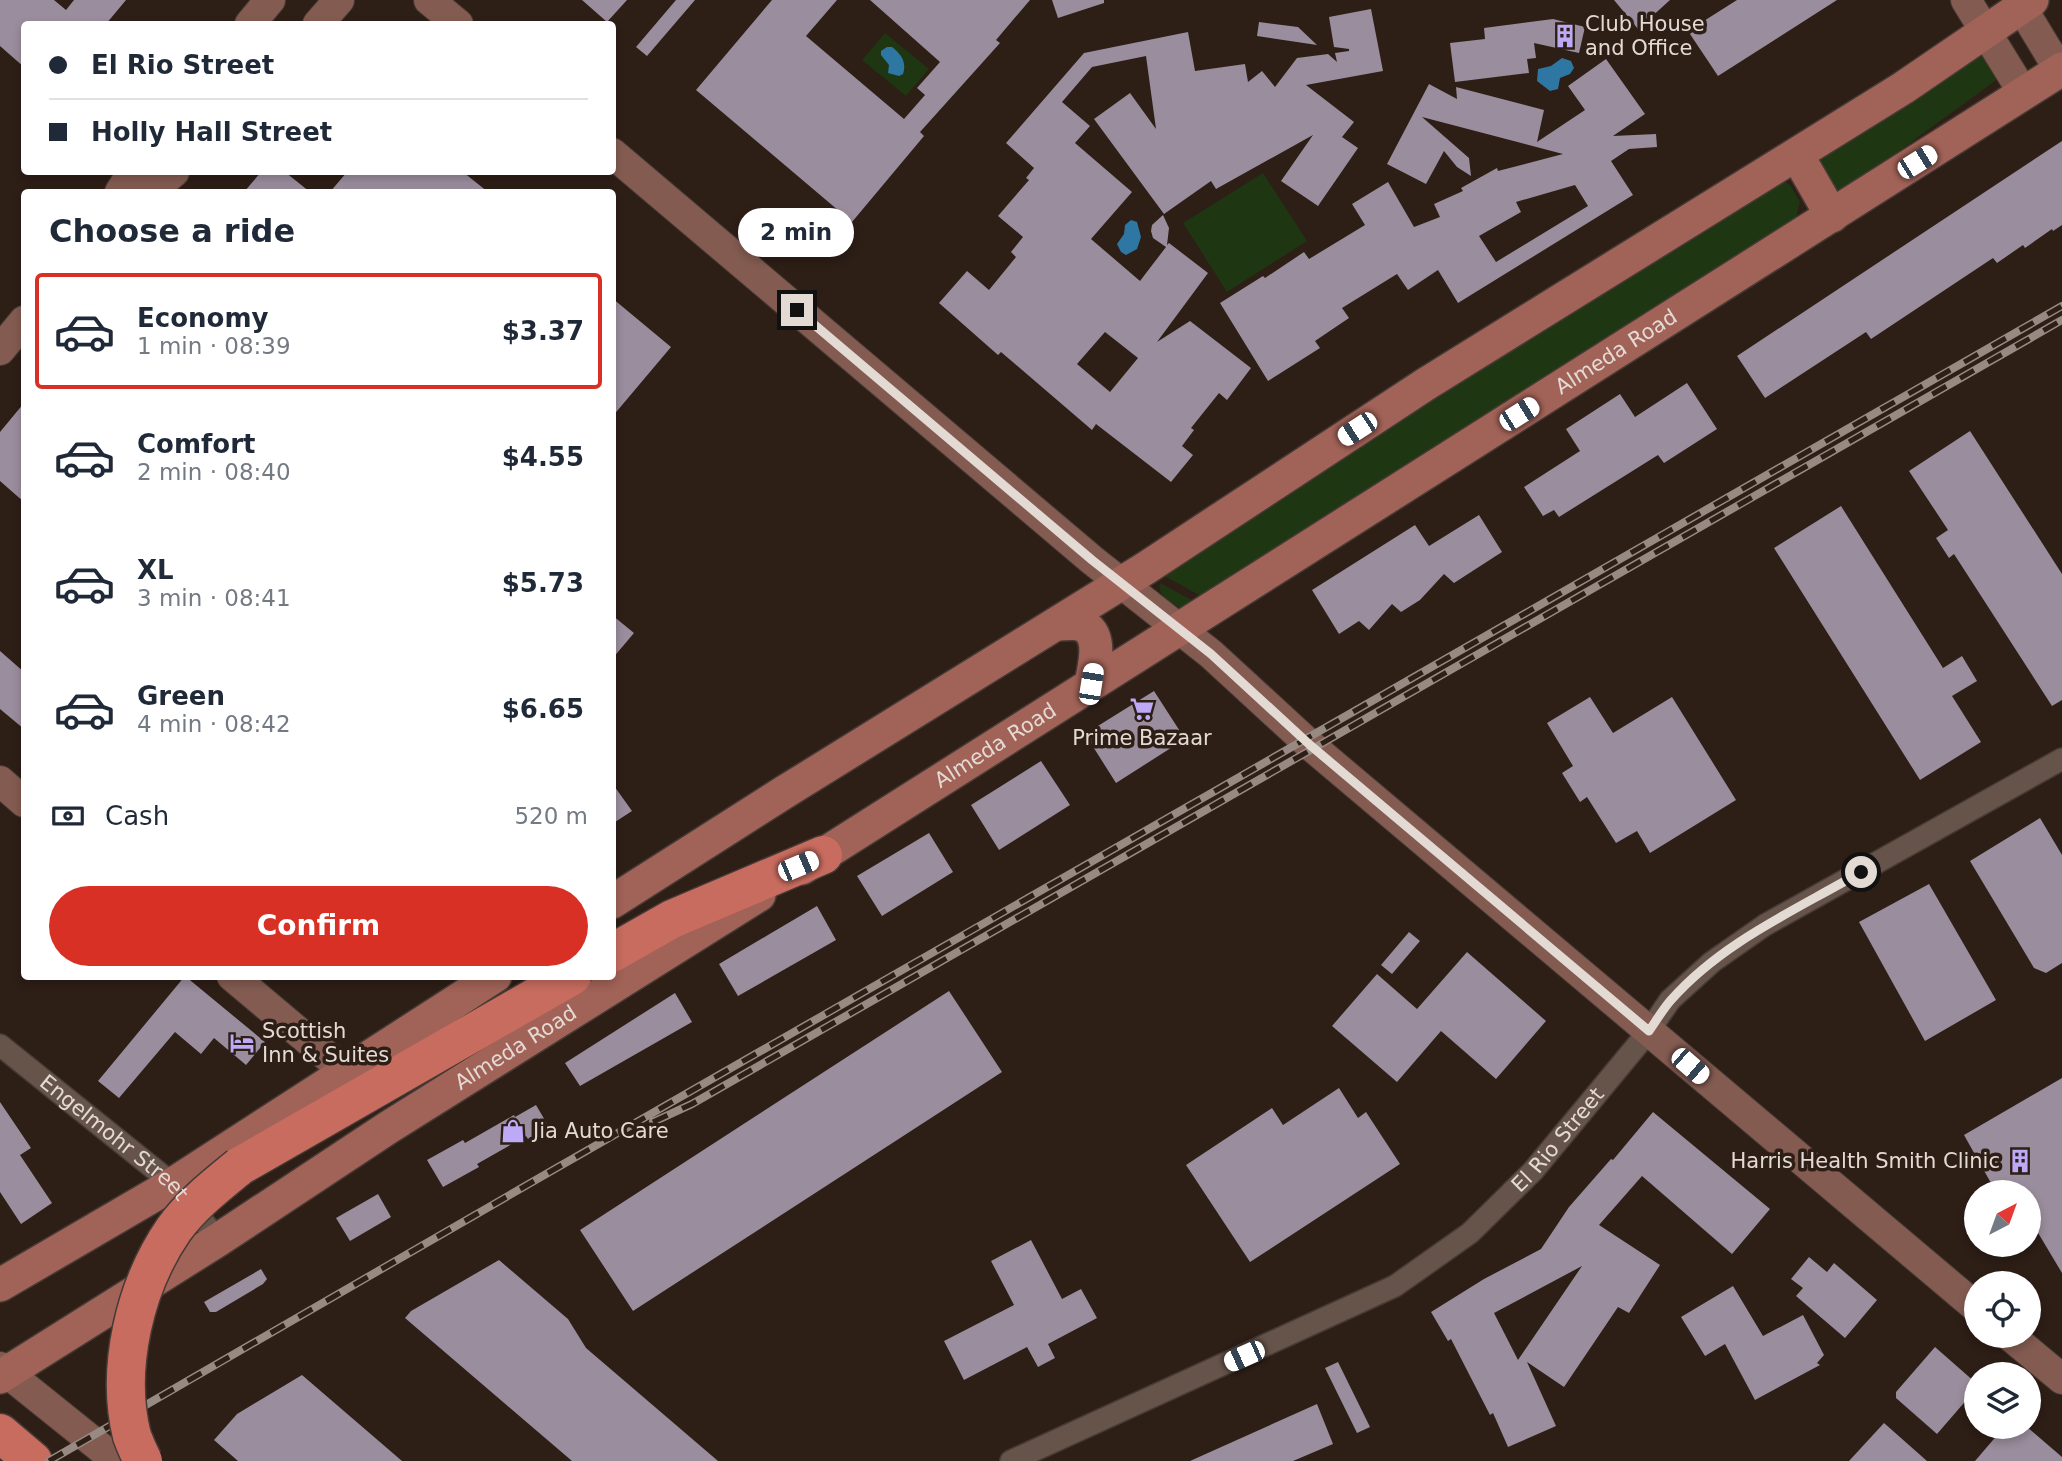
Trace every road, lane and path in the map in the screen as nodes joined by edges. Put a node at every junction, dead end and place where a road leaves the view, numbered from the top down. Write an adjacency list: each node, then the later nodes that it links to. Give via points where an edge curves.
1 (270, 0): 6 (street)
2 (339, 0): 7 (street)
3 (429, 0): 8 (street)
4 (1966, 0): 9 (street)
5 (2023, 2): 9 (main road); 10 (street)
6 (252, 21)
7 (321, 21)
8 (454, 21)
9 (1985, 30): 11 (street); 12 (main road)
10 (2061, 70): 11 (main road, Almeda Road)
11 (2024, 94): 16 (main road, Almeda Road)
12 (1797, 155): 16 (main road); 19 (main road, via 1426,384)
13 (616, 156): 19 (street)
14 (170, 175): 15 (street)
15 (154, 189)
16 (1832, 216): 21 (main road, Almeda Road)
17 (21, 325): 18 (street)
18 (0, 350)
19 (1122, 583): 20 (main road); 21 (street)
20 (1057, 624): 22 (main road, via 1080,624 1090,630 1096,651); 27 (main road)
21 (1180, 629): 22 (main road, Almeda Road); 32 (street)
22 (1091, 684): 26 (main road, Almeda Road)
23 (2062, 759): 32 (street, El Rio Street, via 1765,925 1712,962 1671,1000)
24 (0, 781): 25 (street)
25 (21, 799)
26 (823, 855): 28 (highway, via 672,919); 36 (main road, Almeda Road)
27 (616, 899)
28 (616, 951)
29 (237, 980): 34 (street)
30 (489, 980): 34 (main road)
31 (565, 980): 47 (highway, bridge, via 240,1166 174,1228 148,1274 132,1323 126,1383 132,1436)
32 (1649, 1031): 40 (street); 48 (street, El Rio Street, via 1523,1181 1470,1233 1395,1286)
33 (0, 1045): 35 (street, Engelmohr Street)
34 (346, 1072): 35 (main road)
35 (173, 1184): 36 (street, Engelmohr Street); 37 (main road)
36 (218, 1240): 42 (main road, Almeda Road)
37 (40, 1262): 38 (main road); 39 (main road)
38 (0, 1275)
39 (0, 1285)
40 (1964, 1297)
41 (2025, 1348): 43 (street)
42 (2, 1372): 46 (street)
43 (2062, 1379)
44 (0, 1433): 45 (highway)
45 (33, 1461)
46 (117, 1461)
47 (143, 1461)
48 (1011, 1461)

